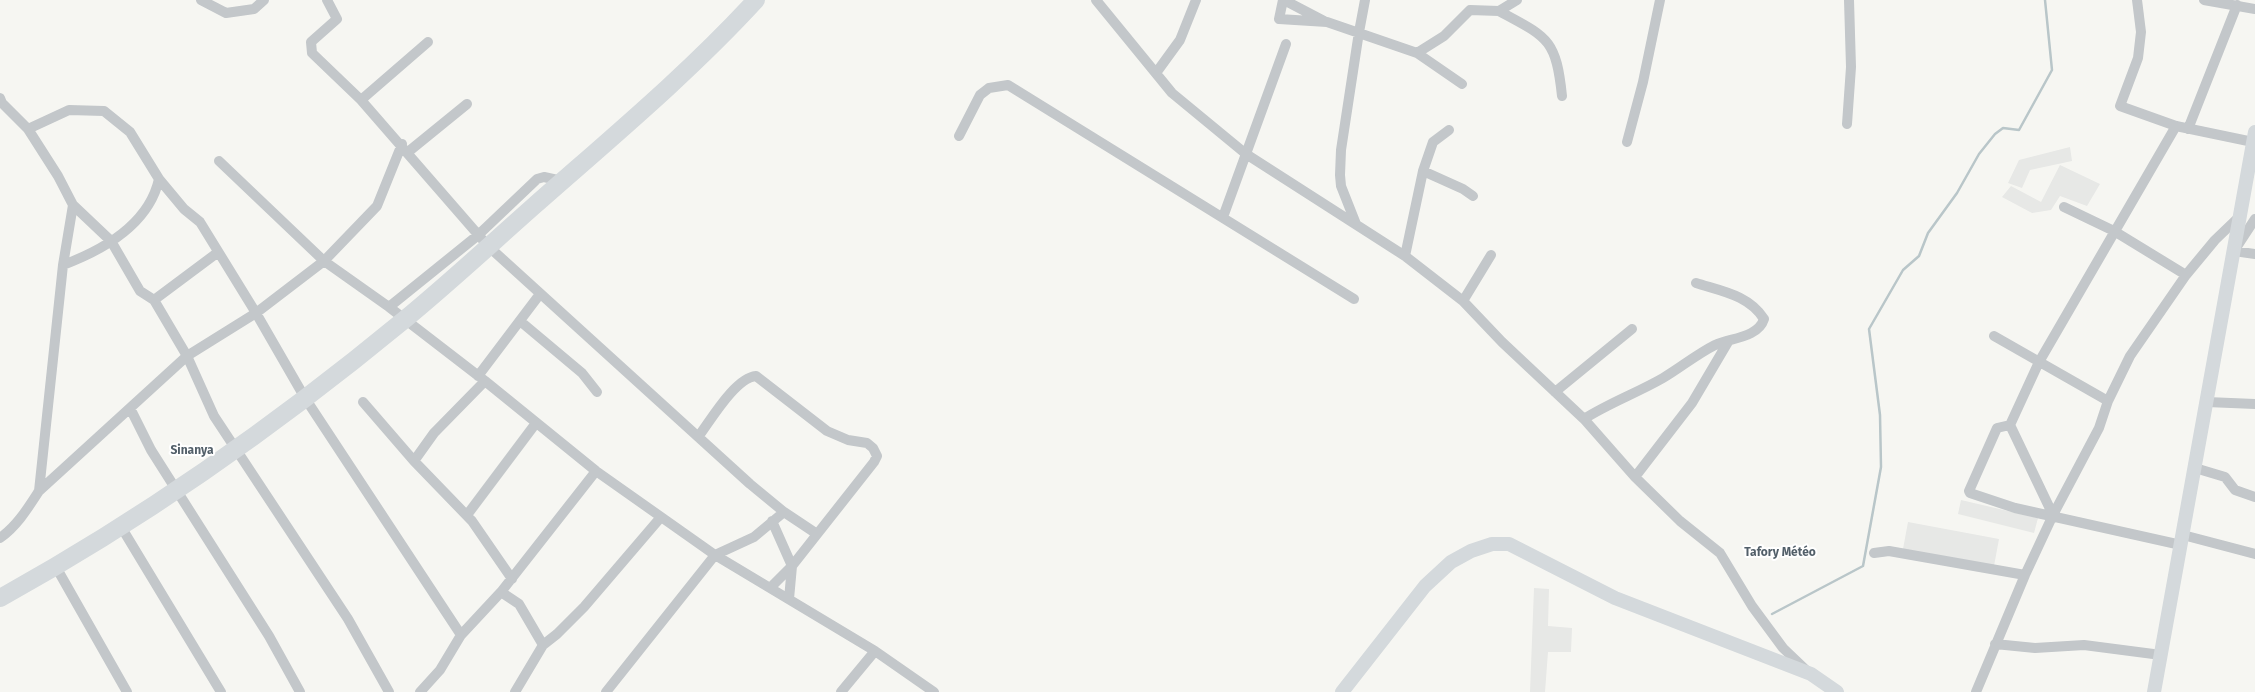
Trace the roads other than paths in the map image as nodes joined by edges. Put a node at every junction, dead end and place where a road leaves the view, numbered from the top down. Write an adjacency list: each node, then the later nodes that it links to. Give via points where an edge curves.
1 (201, 0): 2 (street, via 226,12 254,9)
2 (264, 0)
3 (327, 0): 26 (street, via 337,19 311,42 312,53)
4 (756, 0): 51 (highway, via 702,58 562,181)
5 (1096, 0): 23 (street)
6 (1196, 0): 23 (street, via 1180,40)
7 (1283, 0): 18 (street); 18 (street, via 1279,19)
8 (1365, 0): 19 (street)
9 (1517, 0): 17 (street)
10 (1660, 0): 36 (street, via 1643,82)
11 (1849, 0): 29 (street, via 1851,67)
12 (2137, 0): 30 (street, via 2141,32 2138,58 2120,106)
13 (2204, 0): 15 (street)
14 (1471, 5): 17 (street); 22 (street, via 1444,36)
15 (2237, 6): 16 (street); 32 (street)
16 (2255, 9)
17 (1499, 11): 25 (street, via 1542,34 1554,50)
18 (1327, 22): 19 (street)
19 (1359, 32): 22 (street); 48 (street, via 1341,150 1340,175 1341,186)
20 (428, 42): 26 (street)
21 (1286, 44): 38 (street)
22 (1417, 53): 24 (street)
23 (1156, 73): 38 (street, via 1172,93)
24 (1462, 84)
25 (1562, 96)
26 (361, 100): 37 (street)
27 (1, 101): 31 (street)
28 (467, 104): 37 (street)
29 (1847, 124)
30 (2176, 126): 32 (street); 49 (street)
31 (28, 129): 41 (street, via 69,110 104,111 130,132); 43 (street)
32 (2188, 129): 35 (street)
33 (1449, 130): 40 (street, via 1433,142)
34 (959, 136): 46 (street, via 980,95 990,88 1008,85)
35 (2254, 137): 45 (street)
36 (1627, 142)
37 (405, 148): 51 (street); 57 (street, via 377,206)
38 (1246, 154): 46 (street); 48 (street)
39 (219, 161): 57 (street)
40 (1423, 170): 42 (street, via 1463,188); 56 (street)
41 (159, 179): 50 (street, via 155,195 148,205 128,229); 53 (street, via 184,209 200,222)
42 (1473, 196)
43 (73, 205): 50 (street); 58 (street)
44 (2064, 207): 49 (street)
45 (2240, 216): 52 (street); 59 (street, via 2215,240)
46 (1223, 217): 62 (street)
47 (2255, 219): 52 (street)
48 (1356, 224): 56 (street)
49 (2114, 232): 59 (street); 73 (street)
50 (111, 241): 58 (street, via 90,255); 63 (street, via 140,292)
51 (482, 241): 61 (street); 65 (street); 67 (highway)
52 (2234, 251): 54 (street); 80 (street)
53 (217, 253): 63 (street); 66 (street)
54 (2255, 254)
55 (1491, 255): 64 (street)
56 (1405, 256): 64 (street)
57 (324, 261): 65 (street); 66 (street)
58 (63, 264): 93 (street)
59 (2186, 275): 78 (street, via 2130,356)
60 (1696, 283): 71 (street, via 1740,296 1759,310 1764,319 1762,324 1740,339)
61 (540, 294): 68 (street); 86 (street)
62 (1354, 299)
63 (154, 300): 72 (street)
64 (1463, 301): 76 (street)
65 (389, 307): 67 (street)
66 (256, 313): 72 (street); 77 (street)
67 (404, 320): 74 (street); 77 (highway)
68 (520, 321): 74 (street); 75 (street, via 582,373)
69 (1632, 329): 76 (street)
70 (1994, 336): 73 (street)
71 (1728, 342): 83 (street, via 1716,345 1663,378 1604,406); 91 (street, via 1692,403)
72 (187, 356): 82 (street); 87 (street, via 214,416)
73 (2040, 362): 78 (street); 85 (street)
74 (481, 379): 84 (street); 88 (street, via 434,433)
75 (597, 392)
76 (1555, 392): 83 (street)
77 (305, 398): 87 (highway); 115 (street)
78 (2108, 401): 97 (street, via 2099,428)
79 (363, 402): 88 (street)
80 (2207, 402): 81 (street); 89 (street)
81 (2255, 404)
82 (130, 408): 92 (street, via 151,450); 93 (street)
83 (1584, 419): 91 (street)
84 (536, 424): 90 (street, via 563,442); 96 (street)
85 (2010, 425): 97 (street); 97 (street, via 1997,428 1974,478 1970,494 2014,508)
86 (698, 437): 95 (street); 101 (street, via 735,388 748,377 756,376 827,431 848,440 867,443 873,448 876,456 874,462)
87 (236, 449): 92 (highway); 124 (street, via 348,619)
88 (414, 461): 96 (street)
89 (2195, 468): 94 (street, via 2225,477 2235,490); 103 (street)
90 (596, 471): 98 (street); 110 (street)
91 (1635, 477): 120 (street, via 1680,521 1720,553 1752,606 1778,642)
92 (178, 490): 100 (highway); 123 (street, via 269,636)
93 (39, 491): 102 (street, via 27,510)
94 (2255, 497)
95 (784, 512): 99 (street); 101 (street)
96 (467, 515): 110 (street)
97 (2053, 515): 103 (street); 109 (street)
98 (661, 517): 106 (street); 117 (street, via 584,607)
99 (772, 521): 106 (street, via 754,536); 107 (street)
100 (120, 525): 108 (highway); 122 (street)
101 (817, 534): 107 (street)
102 (0, 538)
103 (2182, 540): 105 (street); 119 (street)
104 (1874, 554): 109 (street, via 1889,551)
105 (2255, 554)
106 (716, 555): 111 (street); 127 (street)
107 (792, 566): 111 (street); 114 (street)
108 (56, 567): 113 (highway); 121 (street)
109 (2025, 575): 116 (street)
110 (512, 579): 112 (street)
111 (770, 588): 114 (street)
112 (501, 592): 115 (street); 117 (street, via 519,604)
113 (0, 598)
114 (789, 599): 118 (street)
115 (461, 635): 125 (street, via 440,670)
116 (1995, 644): 119 (street, via 2035,648 2084,645); 132 (street)
117 (543, 645): 126 (street)
118 (875, 651): 128 (street); 129 (street)
119 (2161, 655): 133 (street)
120 (1811, 674): 130 (street, via 1616,598 1509,544 1492,544 1451,562 1425,586); 131 (street)
121 (123, 691)
122 (221, 692)
123 (300, 692)
124 (389, 692)
125 (420, 692)
126 (515, 692)
127 (606, 692)
128 (841, 692)
129 (934, 692)
130 (1342, 692)
131 (1837, 692)
132 (1976, 692)
133 (2154, 692)

